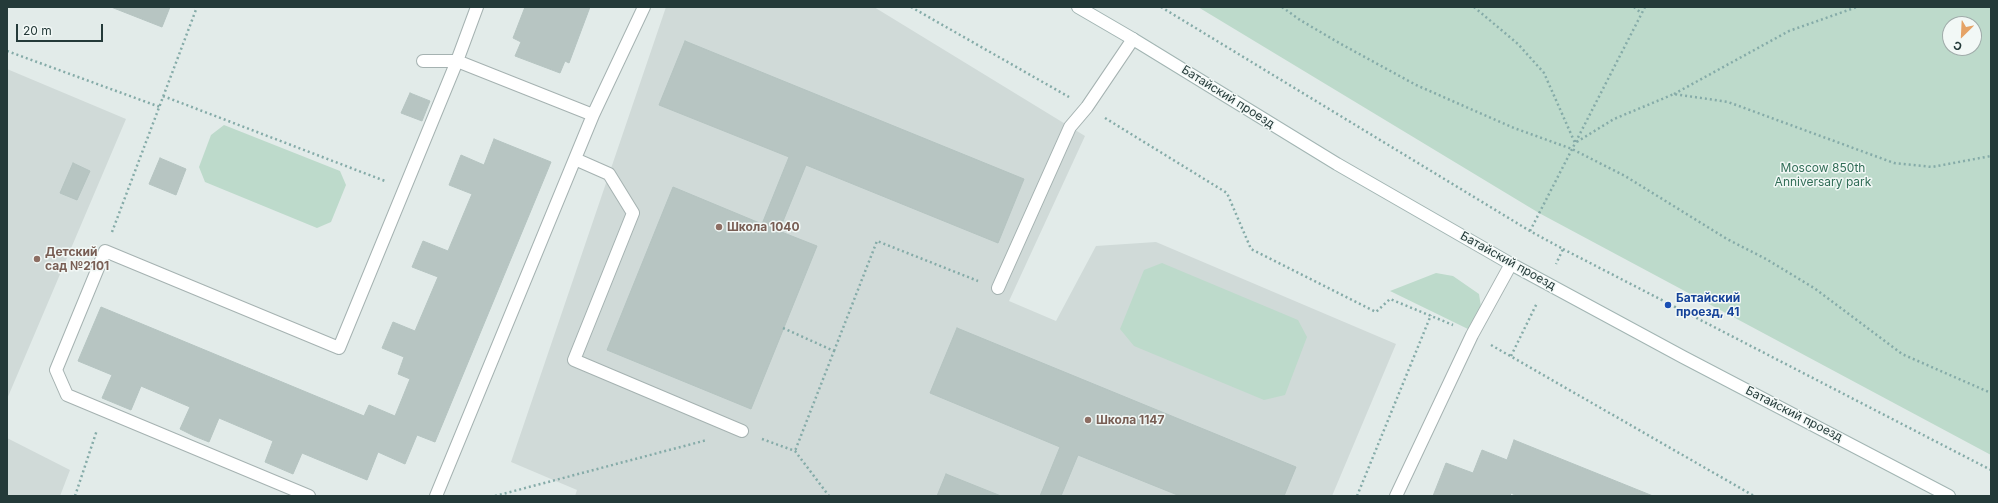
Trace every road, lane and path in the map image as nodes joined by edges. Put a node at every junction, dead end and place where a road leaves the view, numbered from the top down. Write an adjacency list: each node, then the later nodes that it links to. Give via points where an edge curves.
1 (197, 7): 18 (path)
2 (477, 7): 16 (main road)
3 (644, 7): 21 (main road)
4 (911, 7): 20 (path)
5 (1078, 7): 13 (main road, Батайский проезд)
6 (1161, 7): 27 (path)
7 (1282, 7): 23 (path, via 1342,44 1416,84 1514,128)
8 (1474, 7): 22 (path, via 1518,44 1544,73)
9 (1634, 7): 12 (path)
10 (1645, 7): 12 (path)
11 (1857, 7): 17 (path, via 1789,31)
12 (1642, 14): 22 (path)
13 (1133, 39): 20 (main road); 30 (main road, Батайский проезд, via 1338,164)
14 (7, 51): 19 (path)
15 (423, 61): 16 (main road)
16 (457, 61): 21 (main road); 26 (main road)
17 (1674, 94): 22 (path, via 1614,119); 24 (path, via 1728,102 1894,163 1932,167)
18 (163, 96): 19 (path); 26 (path)
19 (160, 107): 29 (path)
20 (1088, 107): 32 (main road, via 1070,127); 33 (path, via 1227,193 1251,249 1376,312 1390,298)
21 (593, 115): 25 (main road)
22 (1575, 143): 23 (path)
23 (1572, 149): 27 (path); 38 (path, via 1625,176 1727,239 1787,272 1858,320 1902,354)
24 (1991, 156)
25 (575, 159): 40 (main road, via 609,174 632,213 574,360); 45 (main road)
26 (405, 189): 29 (main road, via 339,348)
27 (1530, 231): 28 (path)
28 (1563, 249): 31 (path); 42 (path)
29 (105, 251): 39 (main road, via 56,370 67,395)
30 (1511, 264): 31 (main road, Батайский проезд); 35 (main road)
31 (1547, 283): 37 (path); 51 (main road, Батайский проезд)
32 (998, 288): 36 (path, via 877,241)
33 (1431, 315): 35 (path); 48 (path)
34 (783, 328): 36 (path)
35 (1472, 335): 37 (path); 49 (main road)
36 (834, 351): 41 (path)
37 (1511, 356): 50 (path)
38 (1991, 393)
39 (104, 411): 43 (path); 44 (main road)
40 (742, 431): 41 (path); 46 (path)
41 (795, 451): 47 (path)
42 (1991, 470)
43 (75, 496)
44 (309, 496)
45 (436, 496)
46 (495, 496)
47 (829, 496)
48 (1357, 496)
49 (1396, 496)
50 (1754, 496)
51 (1949, 496)

